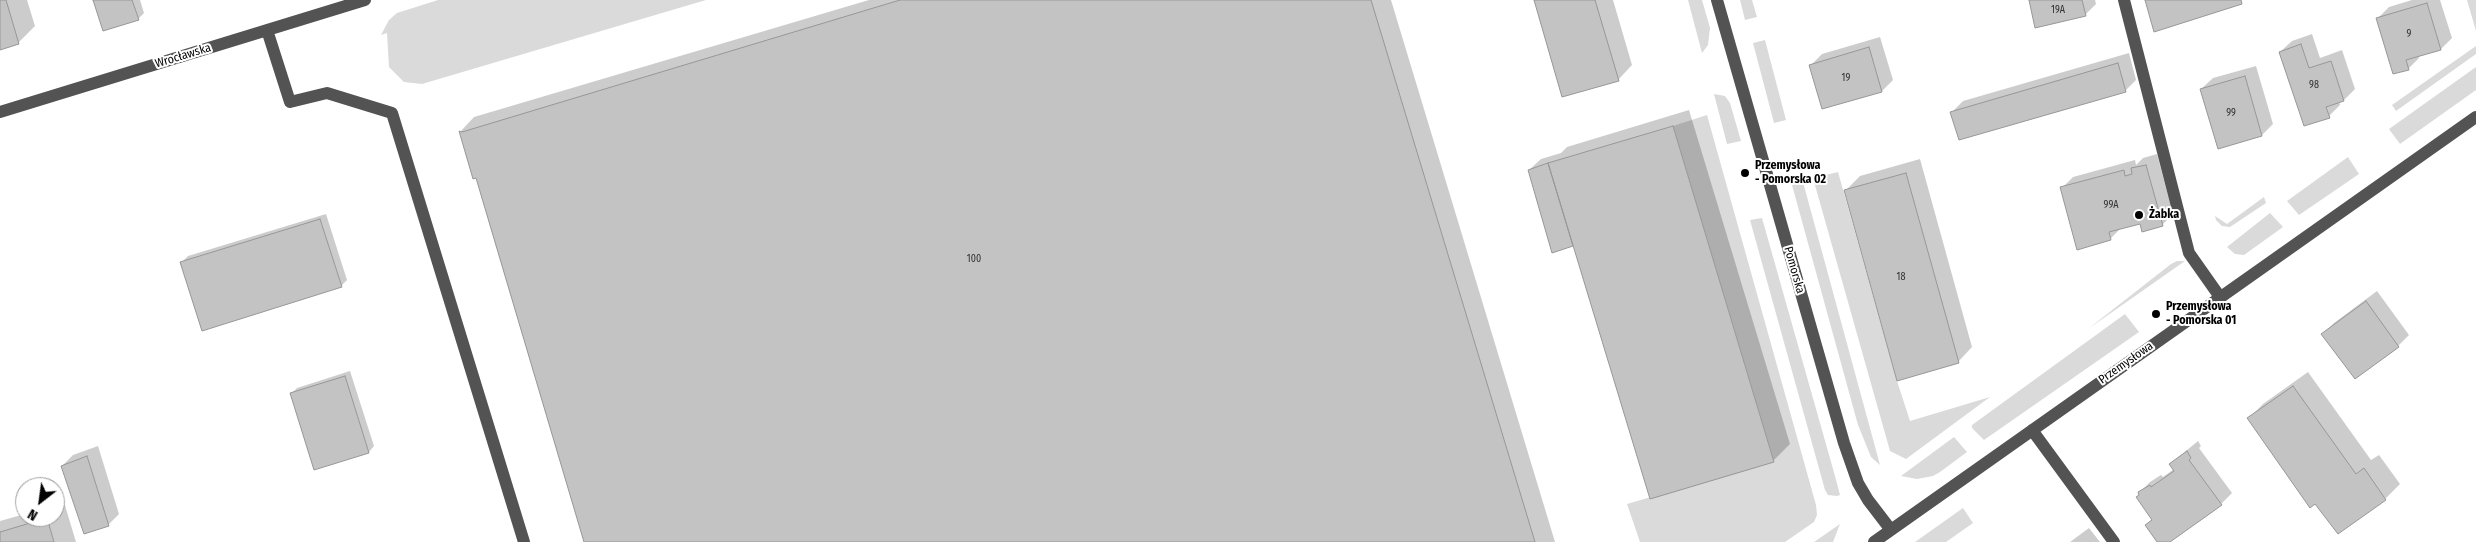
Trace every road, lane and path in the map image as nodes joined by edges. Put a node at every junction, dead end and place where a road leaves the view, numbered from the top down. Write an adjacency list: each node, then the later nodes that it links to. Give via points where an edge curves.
1 (365, 0): 4 (street, Wrocławska)
2 (1717, 0): 9 (street, Pomorska, via 1844,443 1858,483)
3 (2124, 0): 7 (street, via 2189,253)
4 (268, 30): 5 (street, Wrocławska); 10 (street, via 290,102 327,93 392,113)
5 (0, 112)
6 (2476, 117): 7 (street, Przemysłowa)
7 (2220, 297): 8 (street, Przemysłowa)
8 (2032, 430): 9 (street, Przemysłowa); 12 (street)
9 (1891, 530): 11 (street, Przemysłowa)
10 (524, 542)
11 (1874, 542)
12 (2114, 542)

